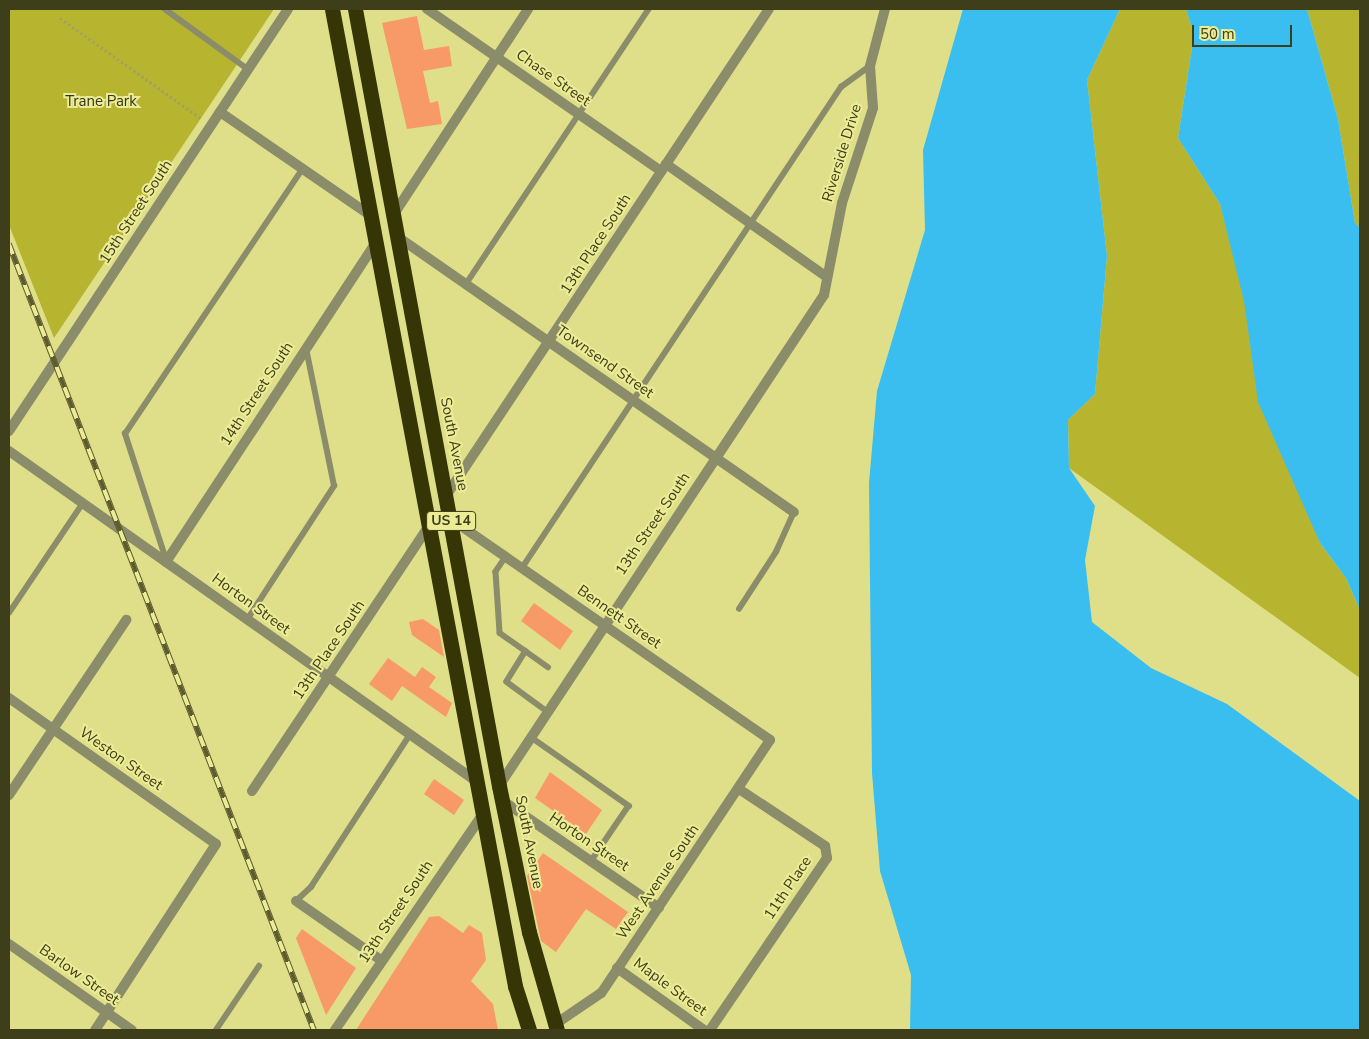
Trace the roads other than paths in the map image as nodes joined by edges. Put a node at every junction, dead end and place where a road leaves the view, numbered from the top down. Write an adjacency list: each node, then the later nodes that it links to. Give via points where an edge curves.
1 (165, 9): 12 (lane)
2 (288, 9): 12 (street, 15th Street South)
3 (332, 9): 18 (highway, US 14)
4 (355, 9): 17 (highway, South Avenue / US 14)
5 (427, 9): 10 (street, Chase Street)
6 (528, 9): 10 (street)
7 (649, 9): 14 (lane)
8 (769, 9): 15 (street, 13th Place South)
9 (885, 9): 11 (street, Riverside Drive)
10 (496, 56): 14 (street, Chase Street); 17 (street)
11 (870, 66): 19 (lane, via 842,87); 22 (street, Riverside Drive, via 873,108 842,203)
12 (248, 69): 13 (street, 15th Street South)
13 (220, 112): 16 (street); 27 (street, 15th Street South)
14 (580, 115): 15 (street, Chase Street); 23 (lane)
15 (663, 167): 19 (street, Chase Street); 24 (street, 13th Place South)
16 (303, 168): 18 (street); 36 (lane, via 125,434)
17 (394, 214): 20 (highway, South Avenue / US 14)
18 (370, 215): 21 (highway, US 14)
19 (749, 223): 22 (street, Chase Street); 26 (lane)
20 (398, 237): 23 (street, Townsend Street); 30 (highway, South Avenue / US 14)
21 (375, 244): 25 (street, 14th Street South); 34 (highway, US 14)
22 (827, 277): 29 (street, 13th Street South, via 824,295)
23 (466, 284): 24 (street, Townsend Street)
24 (550, 342): 26 (street, Townsend Street); 30 (street, 13th Place South)
25 (306, 347): 36 (street, 14th Street South); 41 (lane, via 334,486)
26 (632, 399): 29 (street, Townsend Street); 37 (lane)
27 (9, 432)
28 (9, 451): 31 (street, Horton Street)
29 (716, 457): 32 (street, Townsend Street); 42 (street, 13th Street South)
30 (446, 496): 33 (highway, South Avenue / US 14)
31 (83, 503): 36 (street, Horton Street); 39 (lane)
32 (794, 512): 38 (lane, via 776,552)
33 (451, 519): 35 (street, Bennett Street); 55 (highway, South Avenue / US 14)
34 (430, 524): 45 (street, 13th Place South); 52 (highway, US 14)
35 (506, 557): 37 (street, Bennett Street); 43 (lane, via 496,572 500,633)
36 (166, 562): 41 (street, Horton Street)
37 (522, 568): 42 (street, Bennett Street)
38 (739, 609)
39 (9, 612)
40 (126, 620): 48 (street)
41 (246, 620): 45 (street, Horton Street)
42 (604, 625): 47 (street, 13th Street South); 51 (street, Bennett Street)
43 (526, 651): 44 (lane); 47 (lane, via 507,682)
44 (548, 667)
45 (328, 678): 49 (street, Horton Street); 54 (street, 13th Place South)
46 (9, 698): 48 (street, Weston Street)
47 (548, 712): 50 (street, 13th Street South)
48 (52, 728): 56 (street); 65 (street, Weston Street, via 216,844)
49 (409, 736): 52 (street, Horton Street); 59 (lane, via 311,887)
50 (531, 737): 55 (street, 13th Street South); 58 (lane, via 629,806)
51 (770, 740): 53 (street, West Avenue South)
52 (476, 781): 57 (highway, US 14)
53 (739, 789): 60 (street, West Avenue South); 73 (street, 11th Place, via 825,846 827,858)
54 (252, 792)
55 (501, 794): 58 (street, Horton Street); 66 (highway, South Avenue / US 14, via 529,932)
56 (9, 795)
57 (484, 812): 62 (street, 13th Street South); 71 (highway, US 14, via 515,986)
58 (591, 862): 60 (street, Horton Street)
59 (296, 901): 62 (street)
60 (659, 908): 64 (street, West Avenue South)
61 (9, 944): 65 (street, Barlow Street)
62 (381, 960): 70 (street, 13th Street South)
63 (259, 966): 69 (lane)
64 (617, 968): 66 (street, West Avenue South, via 589,1005); 72 (street, Maple Street)
65 (107, 1012): 67 (street); 68 (street, Barlow Street)
66 (555, 1028)
67 (95, 1030)
68 (132, 1030)
69 (216, 1030)
70 (335, 1030)
71 (528, 1030)
72 (704, 1030)
73 (710, 1030)

